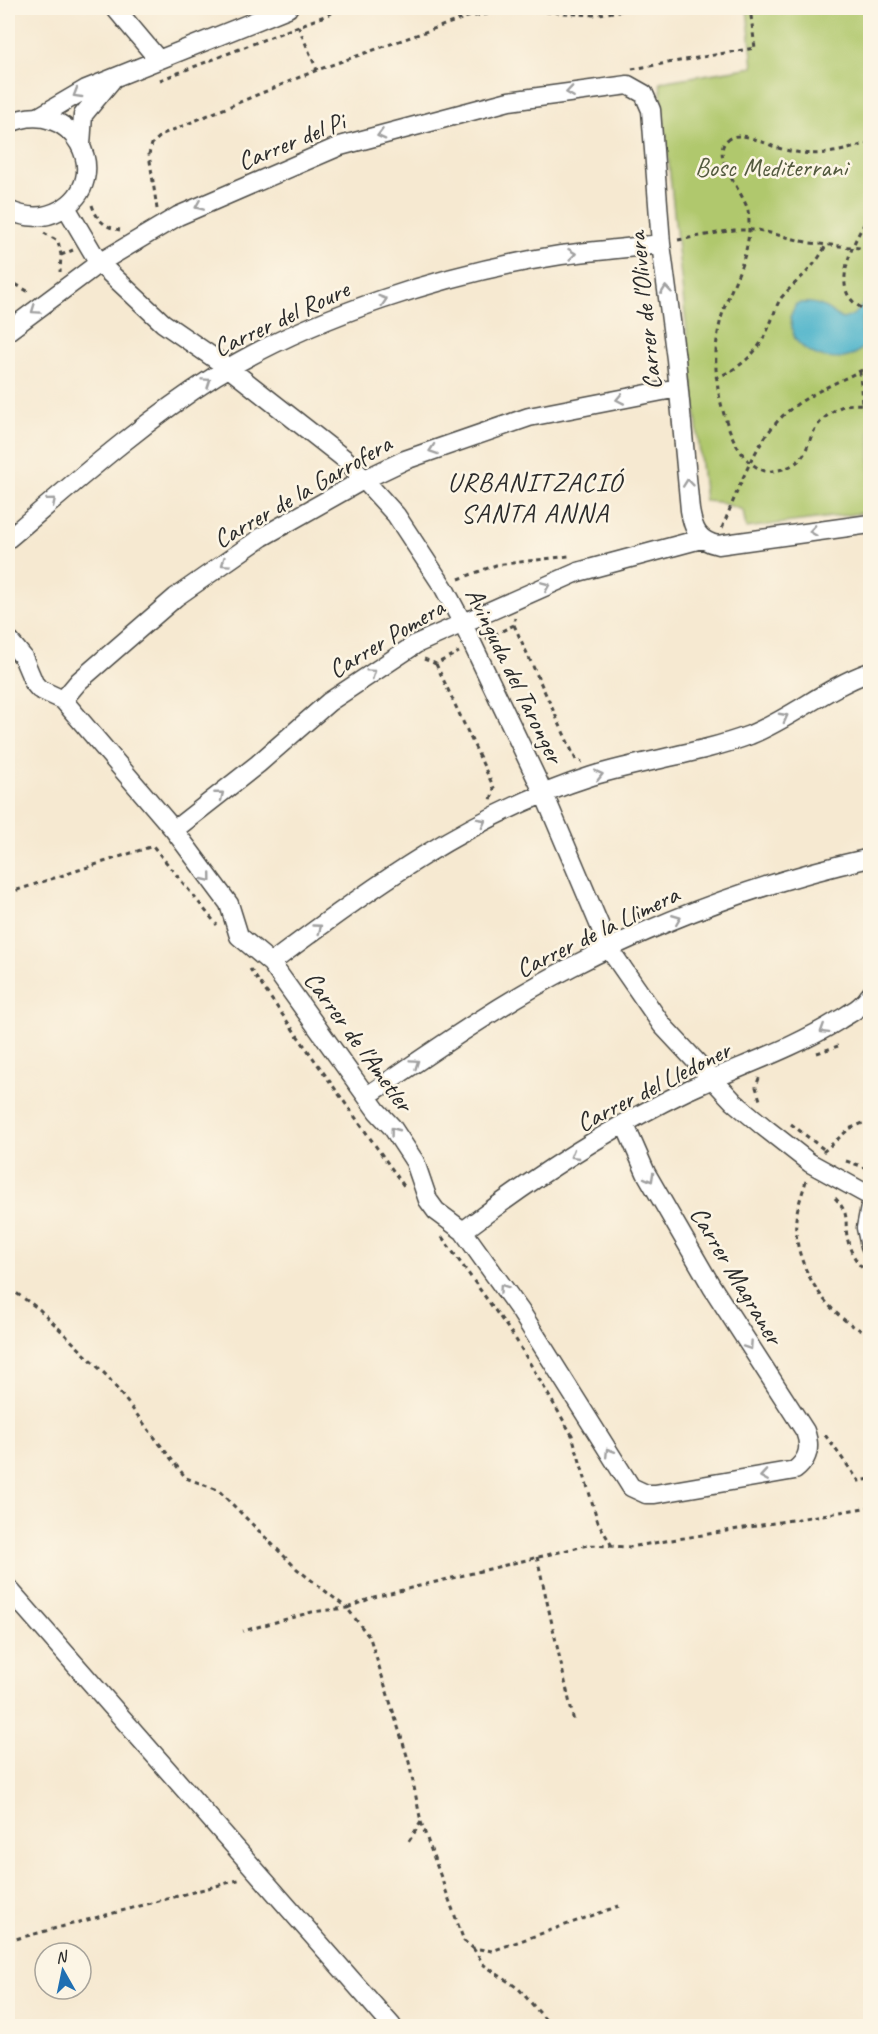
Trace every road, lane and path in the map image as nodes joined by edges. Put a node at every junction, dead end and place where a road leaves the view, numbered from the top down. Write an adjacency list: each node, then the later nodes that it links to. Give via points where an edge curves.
1 (115, 8): 8 (street)
2 (288, 8): 8 (street)
3 (345, 8): 7 (path)
4 (465, 8): 6 (path)
5 (639, 8): 6 (path, via 593,15 518,10)
6 (467, 17): 9 (path)
7 (298, 26): 9 (path); 11 (path)
8 (157, 58): 10 (street)
9 (317, 70): 20 (path, via 163,134 152,144 149,154)
10 (115, 76): 13 (street, one-way to 13, via 86,88); 16 (street, via 83,115)
11 (149, 84)
12 (628, 85): 25 (street, Carrer de l'Olivera, via 644,94 651,110); 30 (street, Carrer del Pi, one-way to 30, via 509,101 340,146 178,216)
13 (40, 116): 14 (street); 16 (street, via 57,121)
14 (8, 124)
15 (870, 142): 23 (path, via 843,152 808,155 748,138 735,136 727,140 722,150 724,165 748,211)
16 (81, 145): 18 (street, via 86,161 85,178)
17 (92, 203): 22 (path)
18 (66, 207): 19 (street, via 36,218); 30 (street, Avinguda del Taronger)
19 (8, 210)
20 (158, 211)
21 (870, 216): 27 (path)
22 (106, 227)
23 (749, 230): 25 (path); 26 (path); 38 (path, via 742,269 727,300 717,343)
24 (42, 232): 29 (path, via 58,241)
25 (667, 243): 36 (street, Carrer del Roure, one-way to 25, via 305,328 467,273 560,255); 39 (street, Carrer de l'Olivera, one-way to 25)
26 (826, 245): 27 (path); 38 (path, via 817,264 780,300 753,356 730,373)
27 (852, 248): 28 (path); 33 (path, via 846,271 847,294)
28 (870, 249)
29 (61, 255)
30 (99, 263): 34 (street, Carrer del Pi, one-way to 34); 36 (street, Avinguda del Taronger, via 163,323)
31 (8, 280): 32 (path)
32 (31, 293)
33 (870, 313)
34 (8, 331)
35 (870, 366): 37 (path)
36 (230, 369): 44 (street, Avinguda del Taronger, via 302,423 346,460); 47 (street, Carrer del Roure, one-way to 36, via 126,438)
37 (860, 371): 41 (path); 43 (path, via 794,406 773,428)
38 (715, 378): 43 (path, via 720,407 736,447)
39 (678, 388): 44 (street, Carrer de la Garrofera, one-way to 44, via 529,417 405,460); 48 (street, Carrer de l'Olivera, one-way to 39, via 692,525)
40 (870, 404): 41 (path)
41 (862, 405): 42 (path); 43 (path, via 845,405 830,414 818,425 806,454 795,465 765,471)
42 (870, 423)
43 (751, 462): 46 (path)
44 (363, 480): 52 (street, Avinguda del Taronger, via 396,515); 59 (street, Carrer de la Garrofera, one-way to 59, via 262,537 176,597 79,681)
45 (870, 524): 48 (street, Carrer Pomera, one-way to 48, via 718,545)
46 (719, 533)
47 (8, 538)
48 (701, 539): 52 (street, Carrer Pomera, one-way to 48, via 578,572)
49 (579, 555): 50 (path, via 496,565)
50 (458, 580)
51 (516, 610): 53 (path)
52 (462, 622): 55 (street, Avinguda del Taronger); 63 (street, Carrer Pomera, one-way to 52, via 329,702 416,644)
53 (514, 625): 55 (path); 60 (path, via 576,760)
54 (8, 639): 59 (street, Carrer de l'Ametler, via 23,657 39,689)
55 (473, 645): 57 (path); 61 (street, Avinguda del Taronger)
56 (420, 657): 57 (path)
57 (436, 664): 62 (path, via 494,788)
58 (870, 672): 61 (street, one-way to 58, via 593,776 673,758 751,734 844,681)
59 (63, 700): 63 (street, Carrer de l'Ametler)
60 (589, 765)
61 (544, 794): 67 (street, Avinguda del Taronger); 68 (street, one-way to 61, via 366,892 442,844)
62 (490, 804)
63 (174, 830): 68 (street, Carrer de l'Ametler, one-way to 68, via 229,904 242,940)
64 (870, 858): 67 (street, Carrer de la Llimera, one-way to 64, via 737,894)
65 (8, 893): 66 (path, via 153,846)
66 (219, 928)
67 (610, 950): 74 (street, Avinguda del Taronger, via 662,1024); 75 (street, Carrer de la Llimera, one-way to 67, via 522,995)
68 (271, 963): 75 (street, Carrer de l'Ametler)
69 (247, 965): 86 (path)
70 (870, 995): 74 (street, Carrer del Lledoner, one-way to 74, via 854,1011 812,1037)
71 (838, 1046): 72 (path)
72 (812, 1055)
73 (767, 1070): 76 (path, via 756,1087 760,1100)
74 (714, 1081): 79 (street, Carrer del Lledoner, via 687,1091); 83 (street, Avinguda del Taronger)
75 (367, 1096): 89 (street, Carrer de l'Ametler, one-way to 75, via 428,1200 415,1162)
76 (769, 1107)
77 (870, 1120): 80 (path, via 849,1129)
78 (788, 1122): 80 (path)
79 (625, 1125): 89 (street, Carrer del Lledoner, one-way to 89, via 523,1185); 95 (street, Carrer Magraner, one-way to 95, via 646,1173 712,1287)
80 (825, 1150): 81 (path); 83 (path)
81 (833, 1154)
82 (840, 1158): 84 (path)
83 (815, 1166): 87 (street, Avinguda del Taronger); 94 (path, via 808,1175 796,1214 798,1245 810,1281 830,1307)
84 (870, 1169)
85 (831, 1194): 92 (path, via 844,1207 848,1241 856,1262)
86 (411, 1195)
87 (870, 1196)
88 (870, 1207): 91 (street, via 866,1228)
89 (463, 1231): 95 (street, Carrer de l'Ametler, one-way to 89, via 802,1464 786,1473 646,1494 631,1487 527,1321)
90 (438, 1233): 98 (path, via 515,1338 572,1435 598,1522)
91 (870, 1246)
92 (870, 1277)
93 (8, 1293): 101 (path, via 16,1293 39,1309 107,1376 186,1478 218,1490 297,1569)
94 (870, 1334)
95 (807, 1439): 96 (path, via 816,1423 859,1481)
96 (870, 1479)
97 (870, 1507): 98 (path)
98 (612, 1546): 99 (path, via 588,1545)
99 (537, 1557): 101 (path, via 374,1597); 103 (path)
100 (8, 1588): 106 (street)
101 (347, 1608): 102 (path, via 312,1612); 104 (path, via 370,1638 409,1762)
102 (243, 1631)
103 (574, 1722)
104 (421, 1822): 105 (path); 109 (path, via 464,1941)
105 (409, 1841)
106 (261, 1874): 108 (path); 110 (street)
107 (619, 1906): 109 (path, via 492,1951)
108 (8, 1941)
109 (473, 1948): 111 (path, via 484,1965 519,1989)
110 (392, 2026)
111 (551, 2026)

